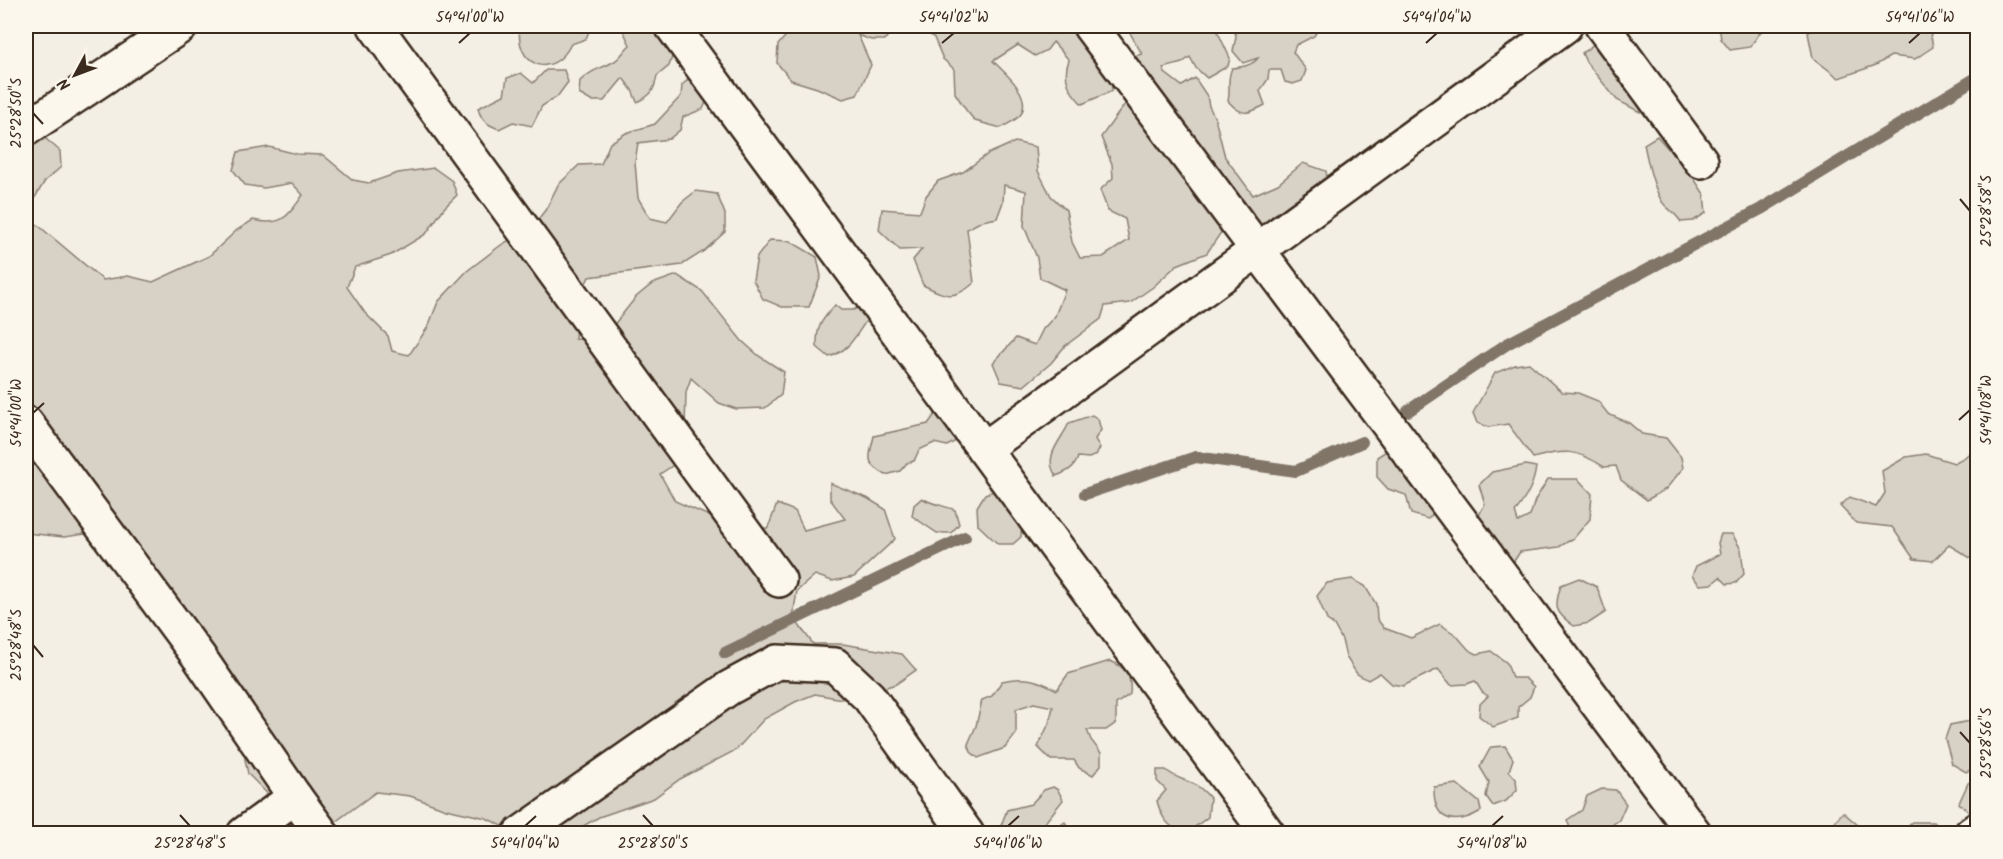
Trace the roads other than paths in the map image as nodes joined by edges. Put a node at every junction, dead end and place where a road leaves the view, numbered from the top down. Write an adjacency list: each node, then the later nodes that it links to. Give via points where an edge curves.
1 (181, 26): 7 (street)
2 (375, 26): 12 (street)
3 (672, 26): 11 (street)
4 (1090, 26): 9 (street)
5 (1565, 26): 9 (street)
6 (1602, 26): 8 (street)
7 (26, 129)
8 (1701, 161)
9 (1259, 249): 11 (street); 21 (street)
10 (26, 423): 13 (street, via 199,657)
11 (984, 449): 20 (street)
12 (779, 579)
13 (295, 797): 16 (street); 17 (street)
14 (554, 824): 18 (street); 19 (street, via 729,688 777,662 835,665 870,697)
15 (1977, 829): 22 (street)
16 (244, 834)
17 (322, 834)
18 (520, 834)
19 (967, 834)
20 (1268, 834)
21 (1695, 834)
22 (1971, 834)

